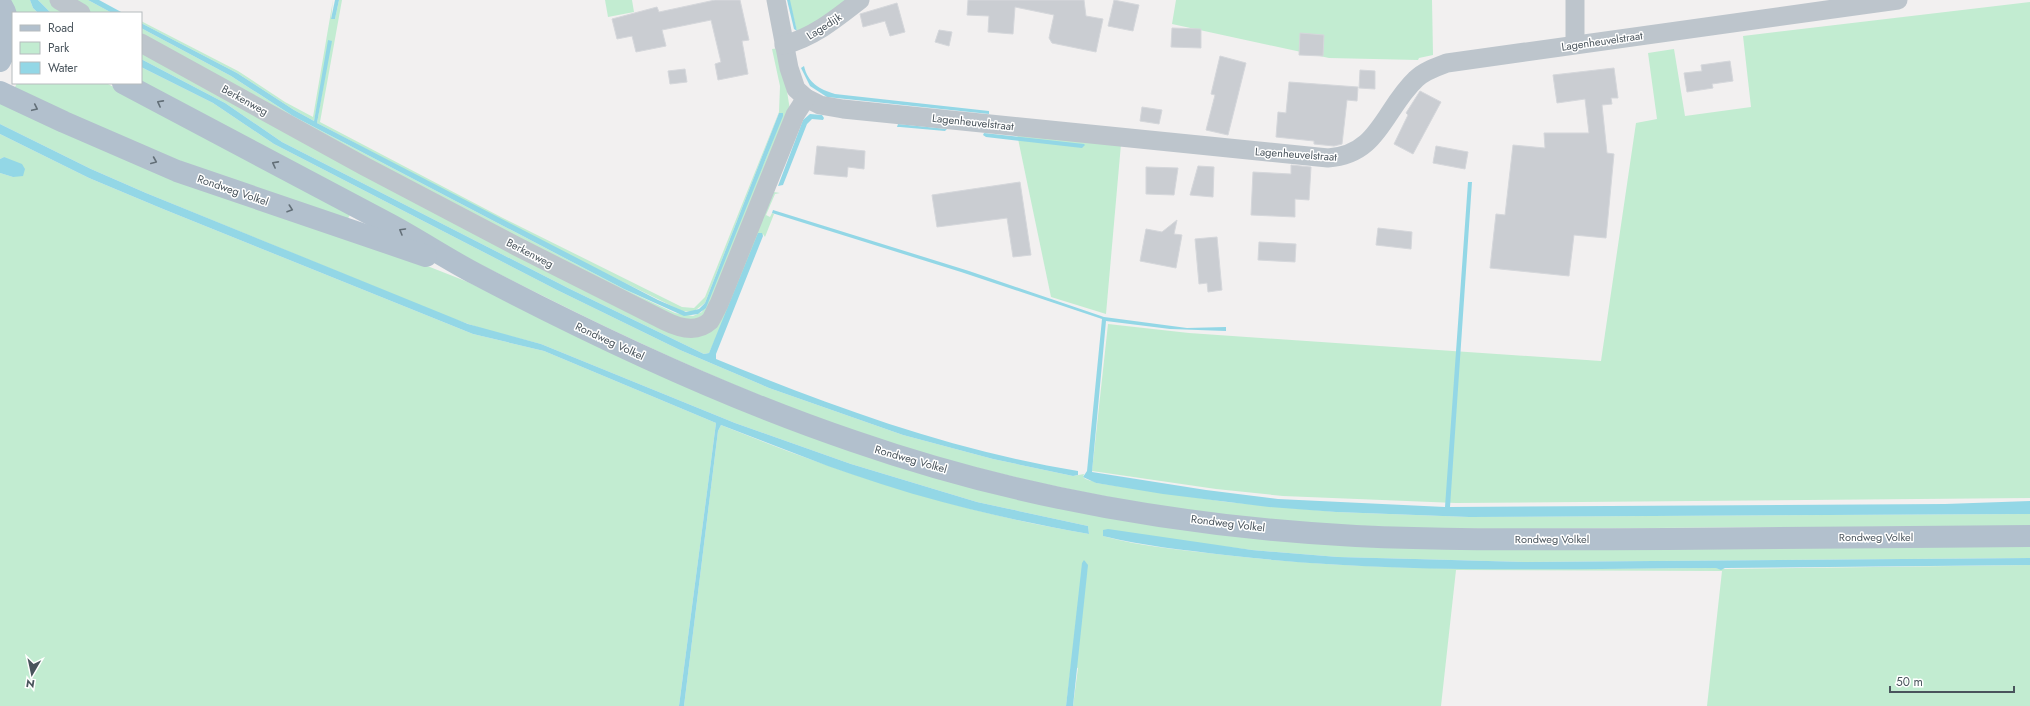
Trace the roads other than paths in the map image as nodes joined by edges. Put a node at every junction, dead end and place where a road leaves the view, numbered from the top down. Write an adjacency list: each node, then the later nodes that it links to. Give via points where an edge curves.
1 (59, 0): 6 (street)
2 (776, 0): 10 (street)
3 (860, 0): 10 (street, Lagedijk, via 801,41)
4 (1575, 0): 9 (street)
5 (1898, 0): 9 (street, Lagenheuvelstraat)
6 (79, 12)
7 (7, 17): 11 (main road, via 8,39)
8 (142, 44): 14 (street, Berkenweg, via 509,243 665,321 686,328 696,328 710,320 719,304 790,127)
9 (1575, 44): 14 (street, Lagenheuvelstraat, via 1463,60 1430,70 1417,78 1402,95 1366,144 1354,153 1342,157 1313,157 843,108 820,105)
10 (784, 45): 14 (street, via 796,89)
11 (0, 61)
12 (124, 84): 15 (main road, Rondweg Volkel, one-way to 12, via 396,228)
13 (0, 92): 15 (main road, Rondweg Volkel, one-way to 15, via 177,170)
14 (806, 98)
15 (472, 272): 16 (main road, Rondweg Volkel, via 601,338 733,396 852,441 904,458 1015,487 1140,512 1319,533 1429,538 1518,540)
16 (2030, 536)

